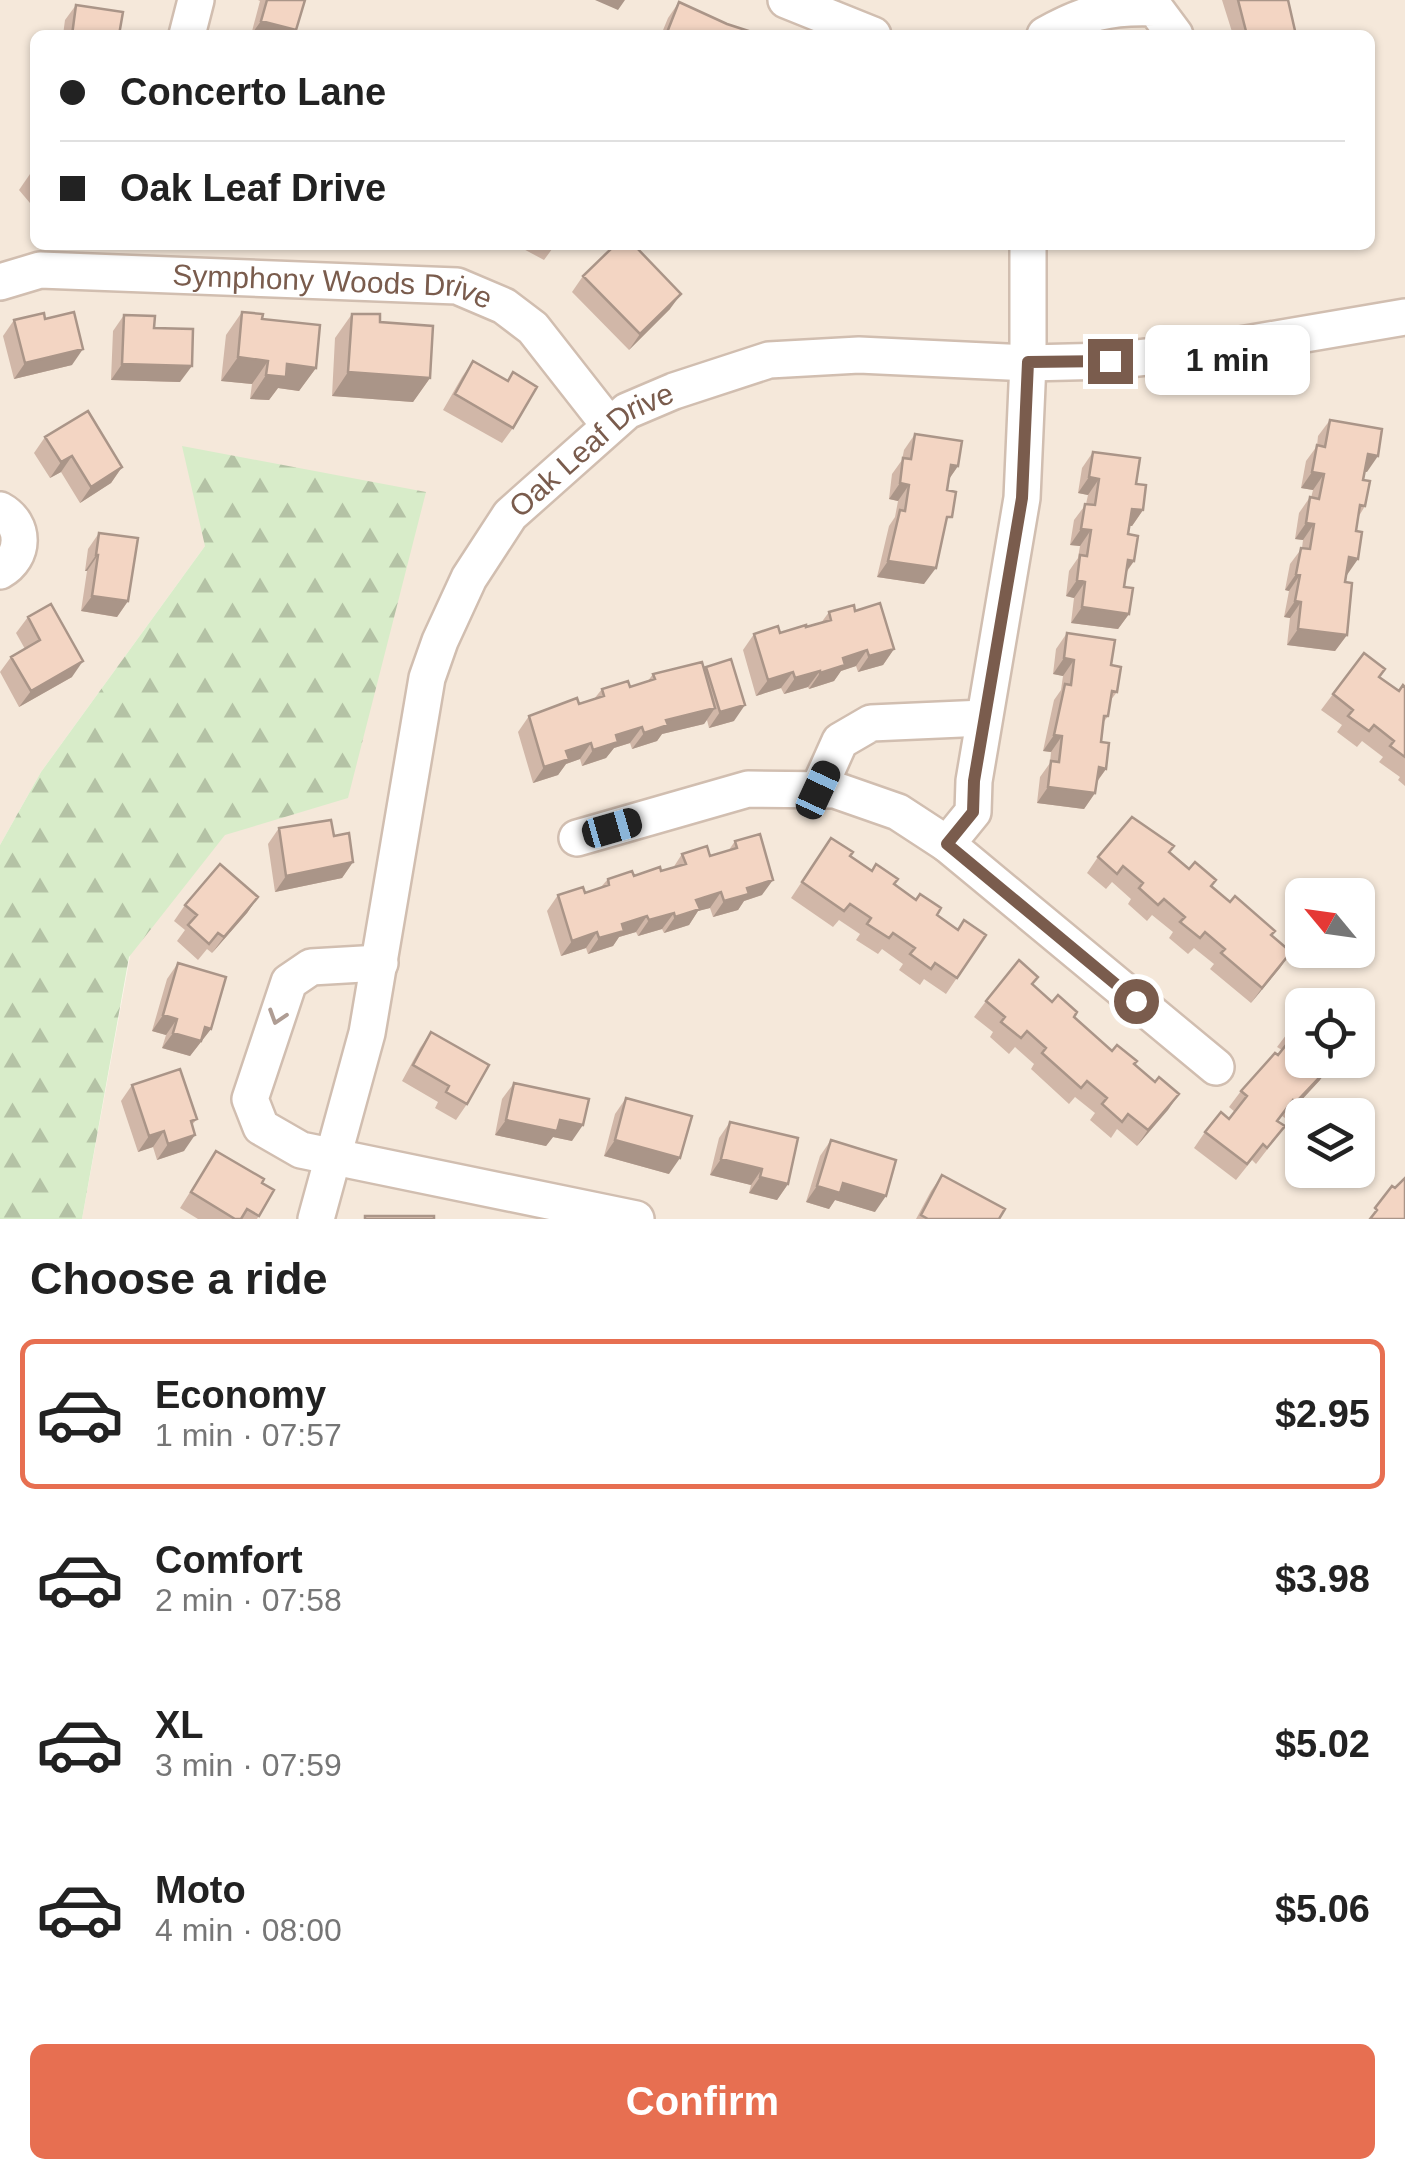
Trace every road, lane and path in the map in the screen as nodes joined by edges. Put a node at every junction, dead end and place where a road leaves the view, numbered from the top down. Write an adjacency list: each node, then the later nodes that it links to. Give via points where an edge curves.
1 (196, 0): 4 (street)
2 (786, 0): 3 (street)
3 (860, 21)
4 (188, 30)
5 (1062, 30): 6 (street, via 1118,7 1155,8)
6 (1171, 30)
7 (1028, 250): 11 (street)
8 (168, 259): 9 (street, Symphony Woods Drive, via 40,270); 12 (street, Symphony Woods Drive, via 457,286 504,306 533,328)
9 (0, 282)
10 (1405, 317): 11 (street, Oak Leaf Drive, via 1211,350)
11 (1028, 362): 12 (street, Oak Leaf Drive, via 859,355 769,360 674,390); 15 (street, via 1022,498)
12 (609, 425): 19 (street, Oak Leaf Drive, via 510,515 469,578 440,641 427,678)
13 (0, 510): 14 (street, via 16,523 20,549)
14 (0, 571)
15 (984, 718): 16 (street, via 871,724 840,741); 18 (street, via 973,812)
16 (818, 790): 17 (street, via 748,790); 18 (street, via 898,812)
17 (578, 838)
18 (947, 844): 20 (street)
19 (380, 963): 21 (street, Oak Leaf Drive); 21 (street, one-way to 21, via 312,967 289,982 250,1099 261,1127 300,1150)
20 (1216, 1066)
21 (334, 1156): 22 (street, Oak Leaf Drive); 23 (street)
22 (316, 1219)
23 (636, 1219)

